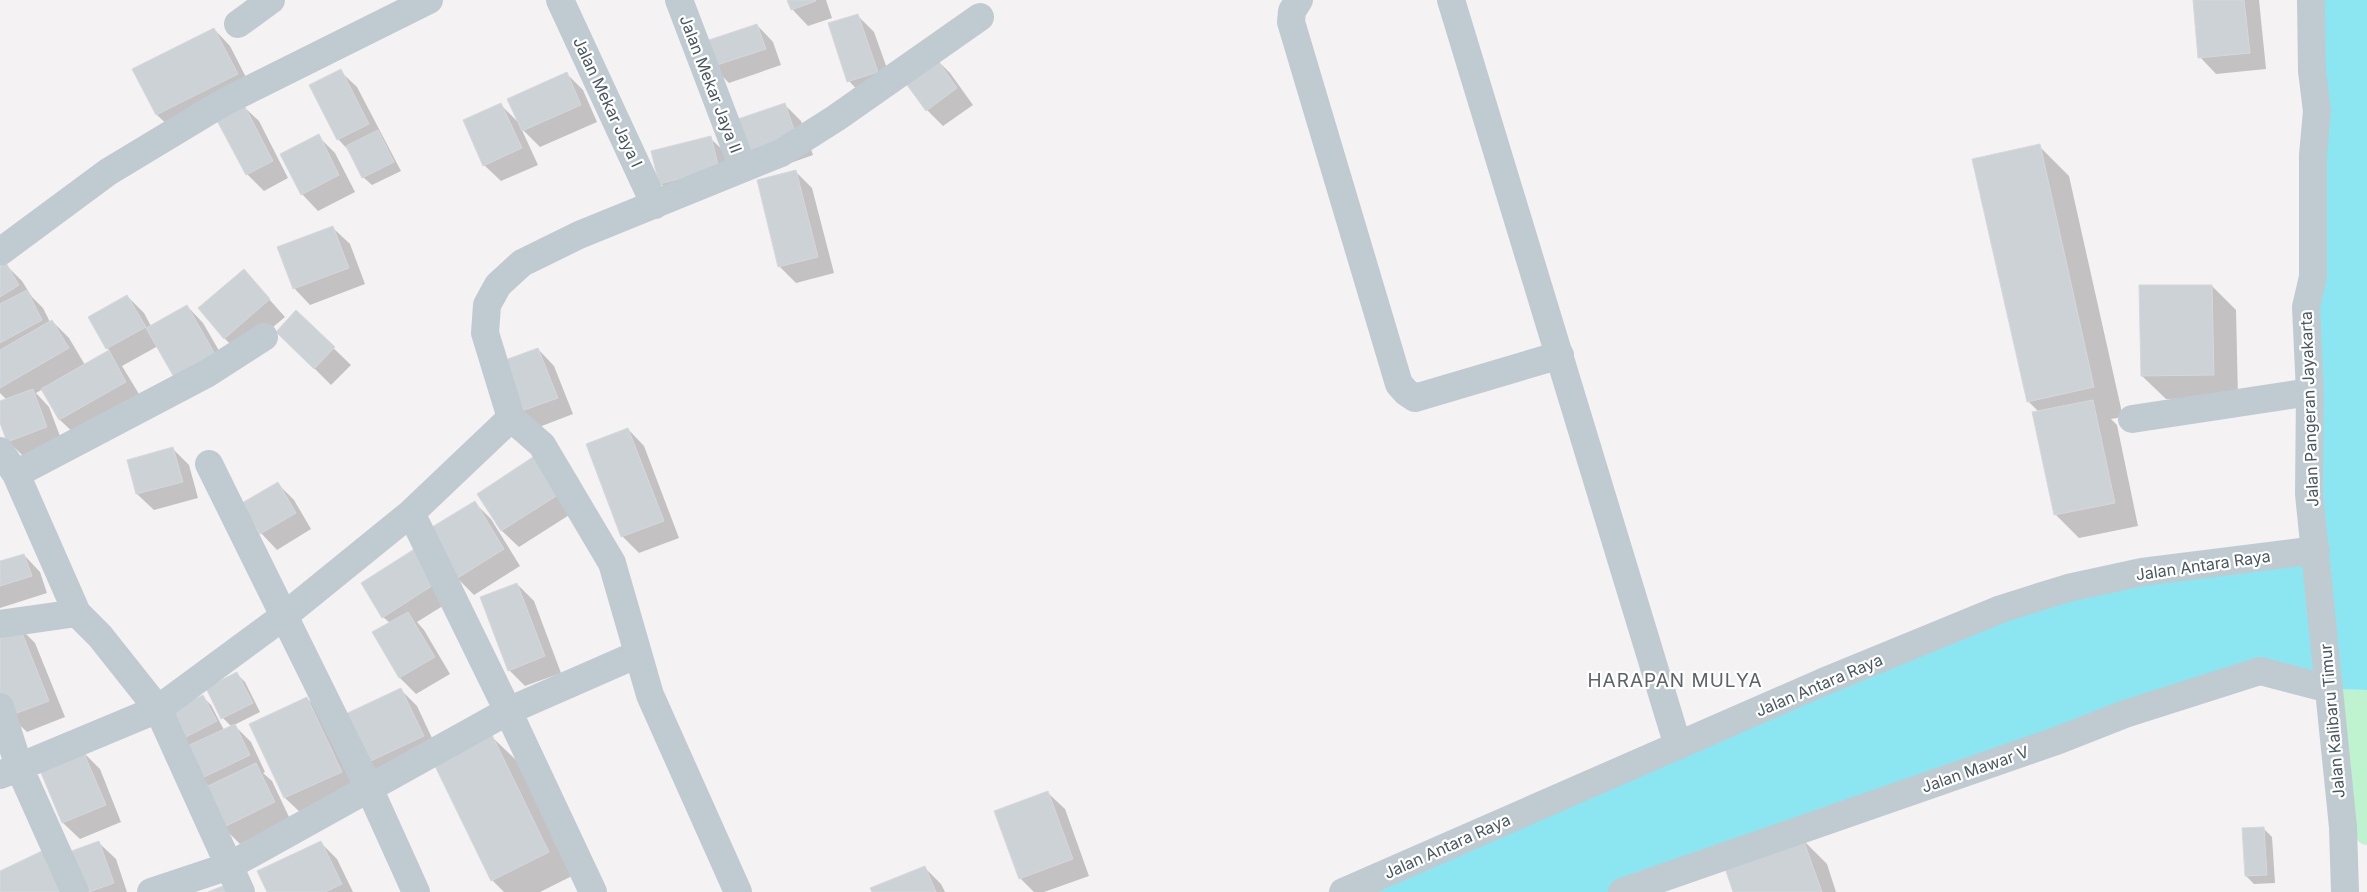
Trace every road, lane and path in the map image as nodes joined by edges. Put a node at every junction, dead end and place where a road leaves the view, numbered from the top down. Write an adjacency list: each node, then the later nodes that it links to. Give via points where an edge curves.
1 (271, 0): 9 (street)
2 (429, 0): 12 (street, via 224,102 108,172)
3 (560, 0): 11 (street, Jalan Mekar Jaya I)
4 (679, 0): 10 (street, Jalan Mekar Jaya II)
5 (1299, 0): 14 (street, via 1292,11 1291,22 1399,384 1415,398)
6 (1451, 0): 14 (street)
7 (2311, 0): 15 (street, Jalan Pangeran Jayakarta, via 2316,111 2313,276 2306,306)
8 (980, 17): 10 (street, via 813,134 781,154)
9 (238, 24)
10 (743, 168): 11 (street)
11 (655, 205): 16 (street, via 562,243 522,264 498,285 487,305 485,333)
12 (0, 252)
13 (264, 337): 20 (street, via 208,372)
14 (1560, 355): 31 (street)
15 (2310, 392): 17 (street); 22 (street, Jalan Pangeran Jayakarta, via 2309,494)
16 (512, 418): 21 (street); 26 (street, via 542,445 612,563)
17 (2132, 419)
18 (0, 451): 20 (street)
19 (209, 464): 24 (street)
20 (16, 474): 23 (street)
21 (411, 513): 24 (street); 30 (street)
22 (2316, 550): 27 (street, Jalan Kalibaru Timur); 31 (street, Jalan Antara Raya, via 2142,572 2068,588 2001,609)
23 (77, 613): 25 (street); 29 (street, via 100,636)
24 (284, 616): 29 (street); 33 (street)
25 (0, 624)
26 (638, 654): 30 (street); 42 (street, via 650,695)
27 (2329, 689): 34 (street, Jalan Kalibaru Timur); 44 (street, Jalan Mawar V, via 2260,671 2125,714)
28 (0, 707): 32 (street)
29 (158, 709): 32 (street); 36 (street)
30 (508, 711): 33 (street); 41 (street)
31 (1678, 746): 43 (street, Jalan Antara Raya)
32 (10, 771): 37 (street)
33 (369, 788): 36 (street); 40 (street)
34 (2343, 827): 35 (street); 45 (street, Jalan Kalibaru Timur)
35 (2367, 845)
36 (229, 866): 38 (street); 39 (street)
37 (75, 892)
38 (151, 892)
39 (241, 892)
40 (416, 892)
41 (593, 892)
42 (738, 892)
43 (1343, 892)
44 (1622, 892)
45 (2345, 892)

